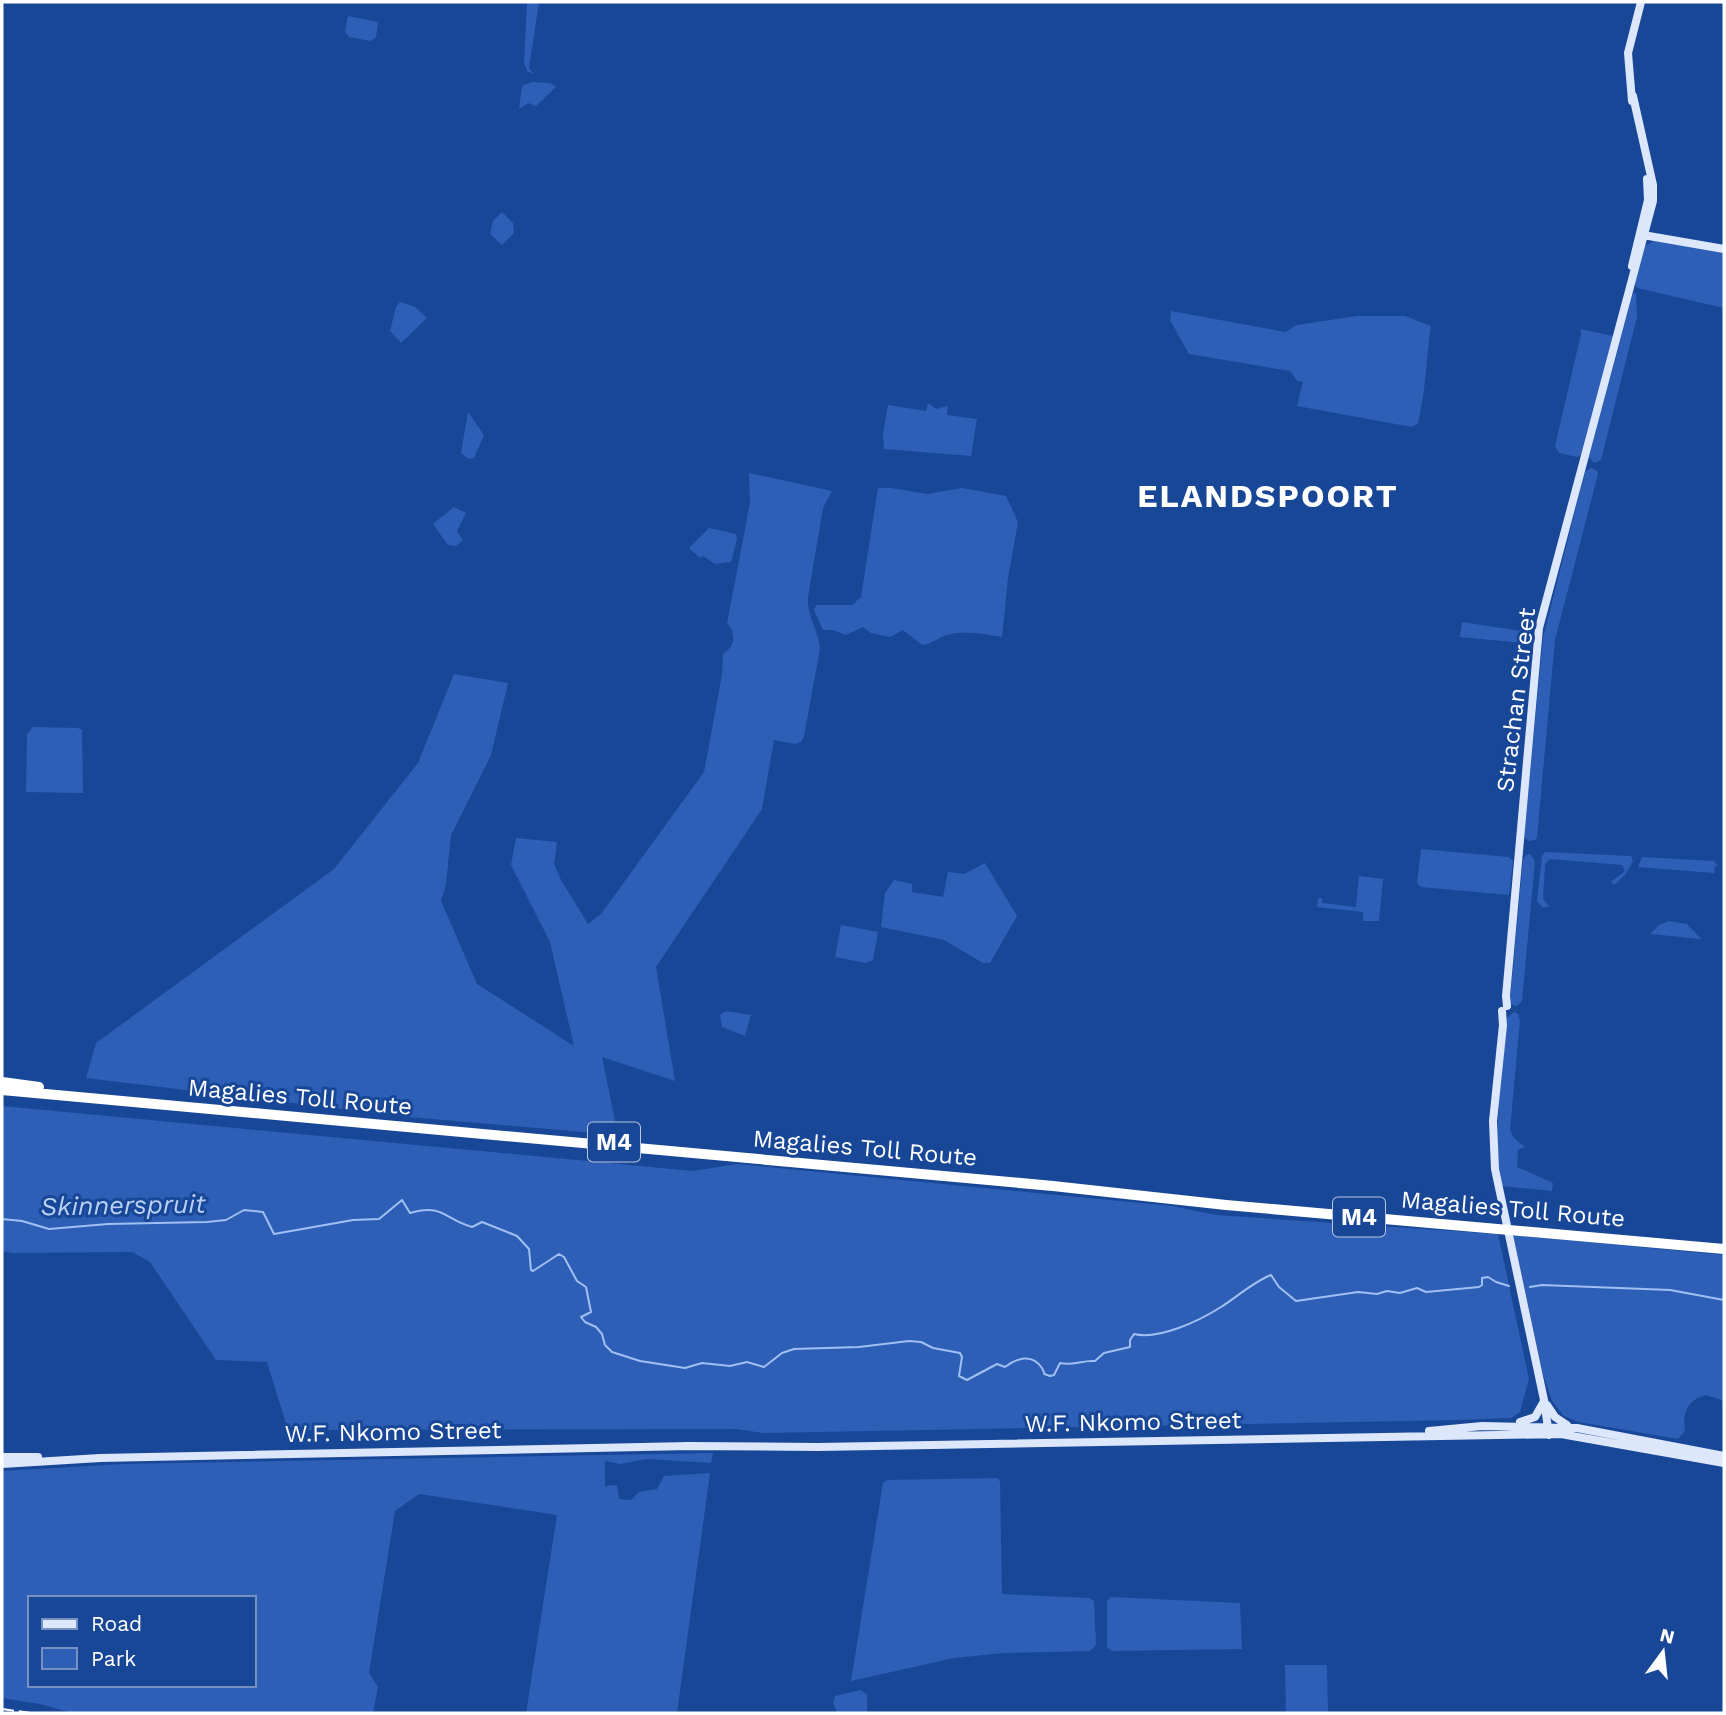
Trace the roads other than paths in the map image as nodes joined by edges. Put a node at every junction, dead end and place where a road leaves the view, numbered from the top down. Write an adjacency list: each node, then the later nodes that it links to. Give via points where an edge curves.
1 (1642, 2): 2 (main road, Strachan Street, via 1628,53 1648,185)
2 (1643, 233): 3 (main road); 6 (main road, Strachan Street, via 1537,639 1493,1133 1502,1209)
3 (1724, 247)
4 (2, 1087): 5 (highway, Magalies Toll Route / M4)
5 (1724, 1247)
6 (1544, 1400): 7 (main road, via 1531,1419); 8 (main road, via 1556,1417); 9 (main road, Strachan Street)
7 (1482, 1426): 9 (main road, W.F. Nkomo Street); 10 (main road, W.F. Nkomo Street)
8 (1572, 1427): 9 (main road, W.F. Nkomo Street); 11 (main road, W.F. Nkomo Street)
9 (1549, 1430): 10 (main road, W.F. Nkomo Street); 14 (main road, W.F. Nkomo Street)
10 (1374, 1437): 13 (main road, W.F. Nkomo Street)
11 (1724, 1456)
12 (2, 1457): 13 (main road, W.F. Nkomo Street)
13 (100, 1458): 15 (main road, W.F. Nkomo Street)
14 (1724, 1463)
15 (2, 1464)

